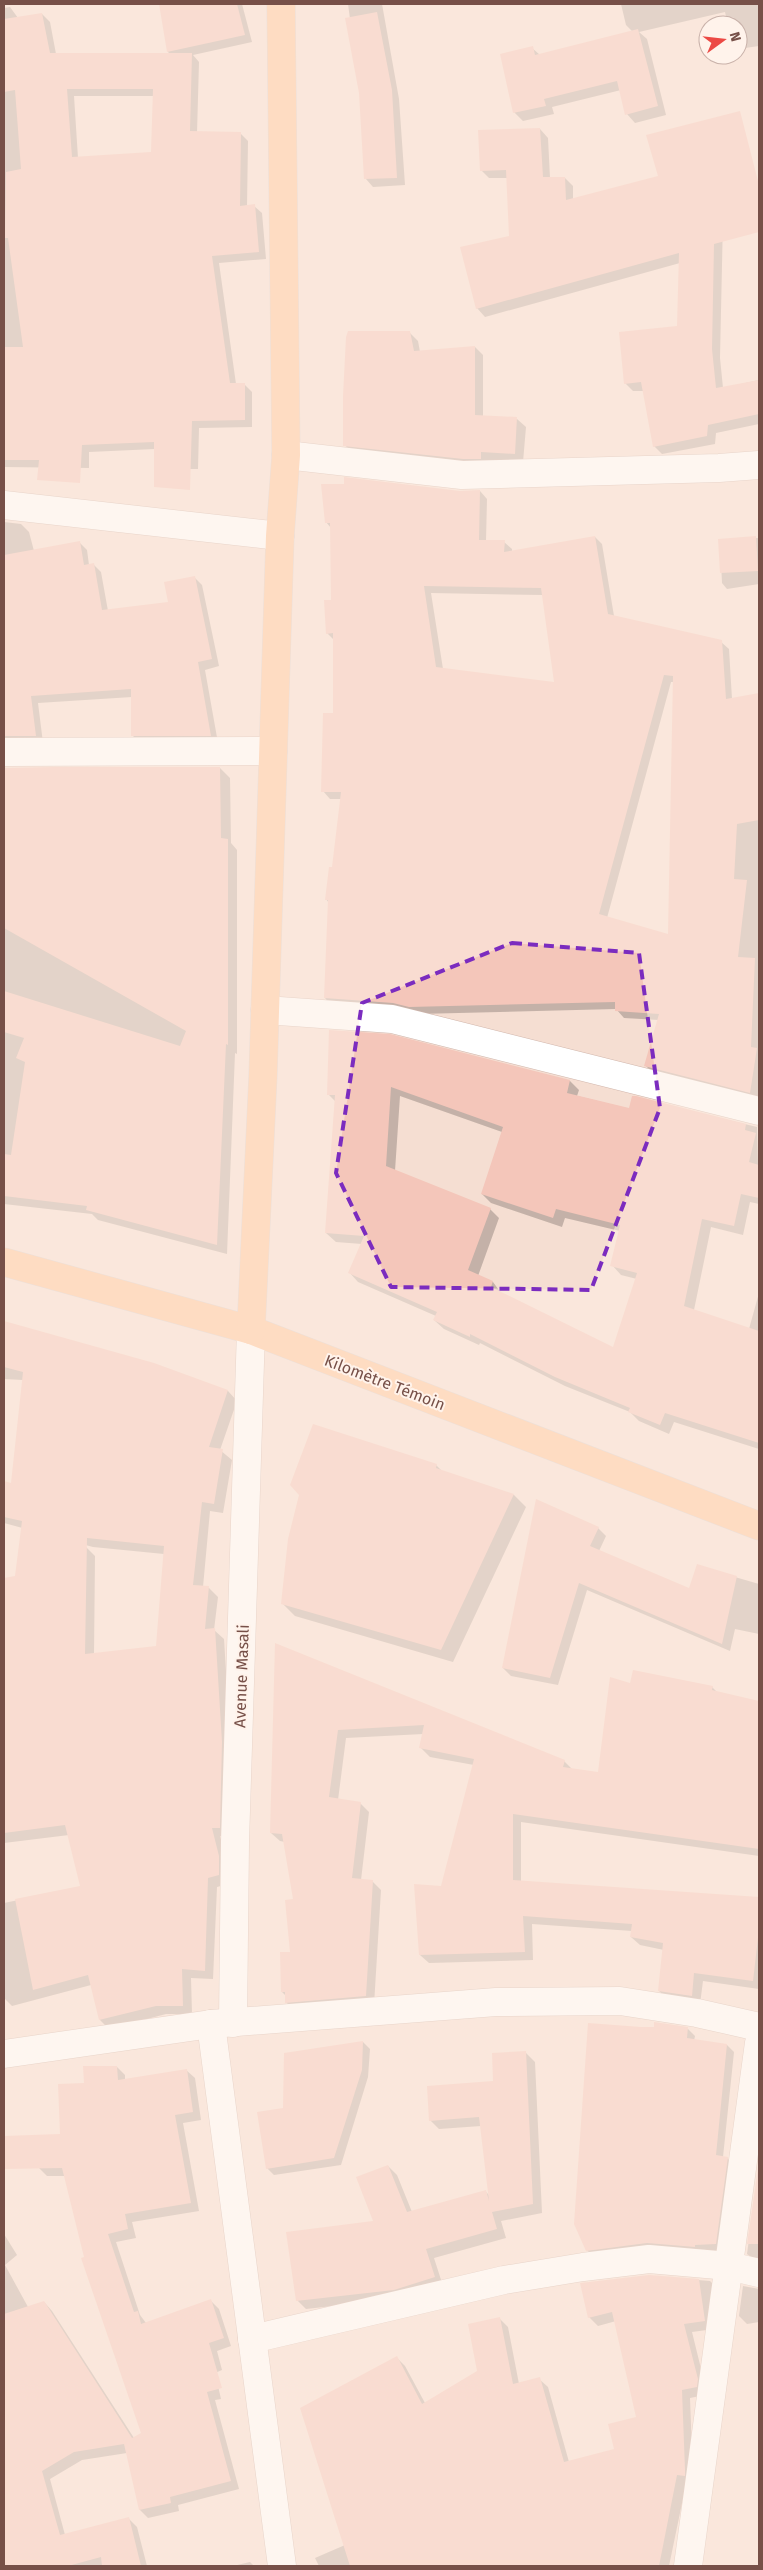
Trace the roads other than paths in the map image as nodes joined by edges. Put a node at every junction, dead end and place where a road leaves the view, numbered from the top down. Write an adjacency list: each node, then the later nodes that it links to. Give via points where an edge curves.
1 (281, 4): 2 (main road)
2 (286, 455): 3 (street, via 462,475); 5 (main road)
3 (759, 465)
4 (4, 505): 5 (street)
5 (280, 536): 6 (main road)
6 (273, 751): 7 (street); 8 (main road)
7 (4, 752)
8 (265, 1010): 9 (street, via 392,1020); 11 (main road)
9 (759, 1112)
10 (4, 1262): 11 (main road, Kilomètre Témoin)
11 (251, 1330): 12 (main road, Kilomètre Témoin); 13 (street, Avenue Masali, via 235,1842)
12 (759, 1526)
13 (222, 2024): 14 (street, via 496,2002 566,2000 620,2001); 16 (street); 19 (street, Avenue Masali)
14 (759, 2027)
15 (759, 2042): 17 (street)
16 (4, 2054)
17 (729, 2266): 18 (street); 19 (street, via 649,2259 583,2267 504,2280); 21 (street)
18 (759, 2273)
19 (252, 2340): 20 (street, Avenue Masali)
20 (282, 2566)
21 (688, 2566)

